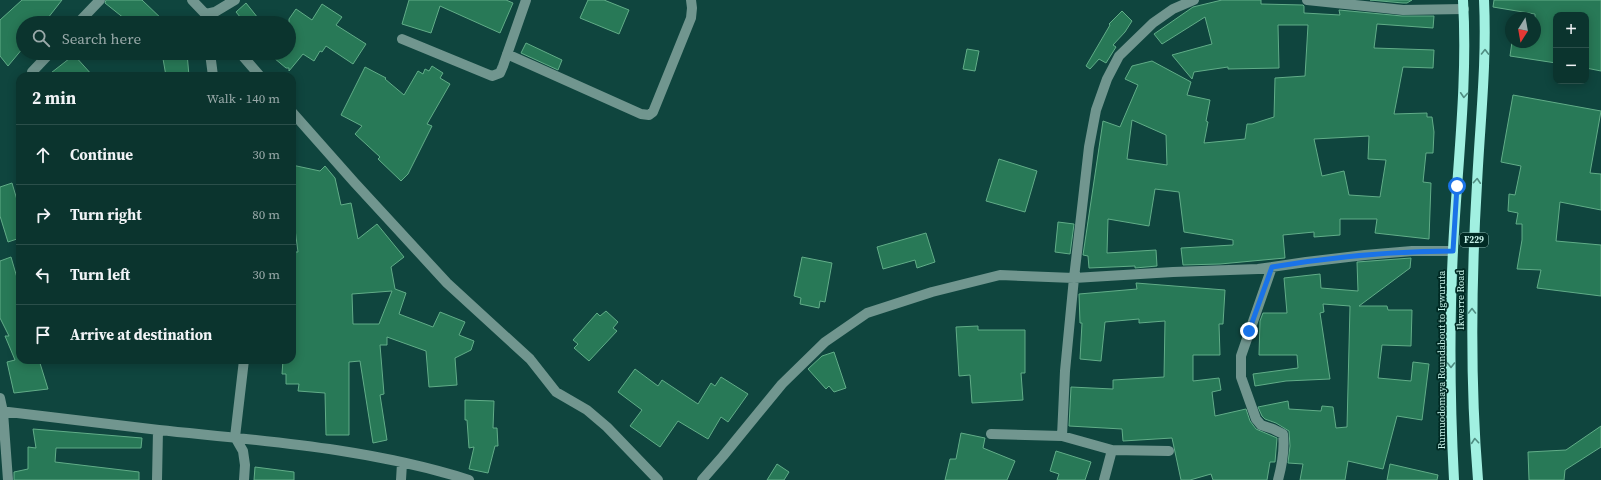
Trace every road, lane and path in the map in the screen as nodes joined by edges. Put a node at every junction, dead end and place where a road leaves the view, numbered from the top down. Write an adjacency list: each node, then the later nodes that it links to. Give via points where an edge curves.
1 (100, 0): 10 (street)
2 (192, 0): 11 (street)
3 (235, 0): 12 (street)
4 (526, 0): 14 (street)
5 (691, 0): 14 (street, via 691,18 653,112 648,115)
6 (1194, 0): 24 (street, via 1173,9 1153,23 1119,56 1107,79 1096,110 1089,147)
7 (1307, 0): 9 (street, via 1403,10)
8 (1484, 0): 45 (main road, Ikwerre Road / F229, one-way to 8, via 1474,430 1473,269 1484,90)
9 (1464, 4): 22 (main road, Rumuodomaya Roundabout to Igwuruta / F229, one-way to 22, via 1464,91)
10 (85, 16)
11 (205, 16)
12 (210, 16)
13 (402, 39): 14 (street, via 492,76 500,73)
14 (507, 54)
15 (43, 60): 18 (street)
16 (211, 60): 19 (street)
17 (246, 60): 20 (street)
18 (32, 72)
19 (212, 72)
20 (257, 72)
21 (296, 117): 40 (street, via 447,283 530,359 556,392 587,410 607,427)
22 (1453, 251): 23 (street, via 1365,255); 44 (main road, Rumuodomaya Roundabout to Igwuruta / F229, one-way to 44)
23 (1272, 267): 24 (street); 43 (street, via 1241,356 1241,377 1256,419 1261,425 1283,434 1284,445)
24 (1074, 278): 30 (street); 41 (street, via 1000,275 868,312 825,342 782,384)
25 (244, 364): 31 (street)
26 (0, 398): 27 (street)
27 (2, 411): 28 (street); 35 (street)
28 (158, 430): 31 (street); 36 (street)
29 (991, 434): 30 (street)
30 (1062, 436): 32 (street)
31 (235, 437): 34 (street, via 340,451); 37 (street, via 243,451 246,466)
32 (1112, 450): 33 (street); 42 (street)
33 (1169, 451)
34 (402, 463): 38 (street); 39 (street)
35 (8, 480)
36 (157, 480)
37 (244, 480)
38 (401, 480)
39 (469, 480)
40 (658, 480)
41 (702, 480)
42 (1104, 480)
43 (1278, 480)
44 (1454, 480)
45 (1478, 480)

